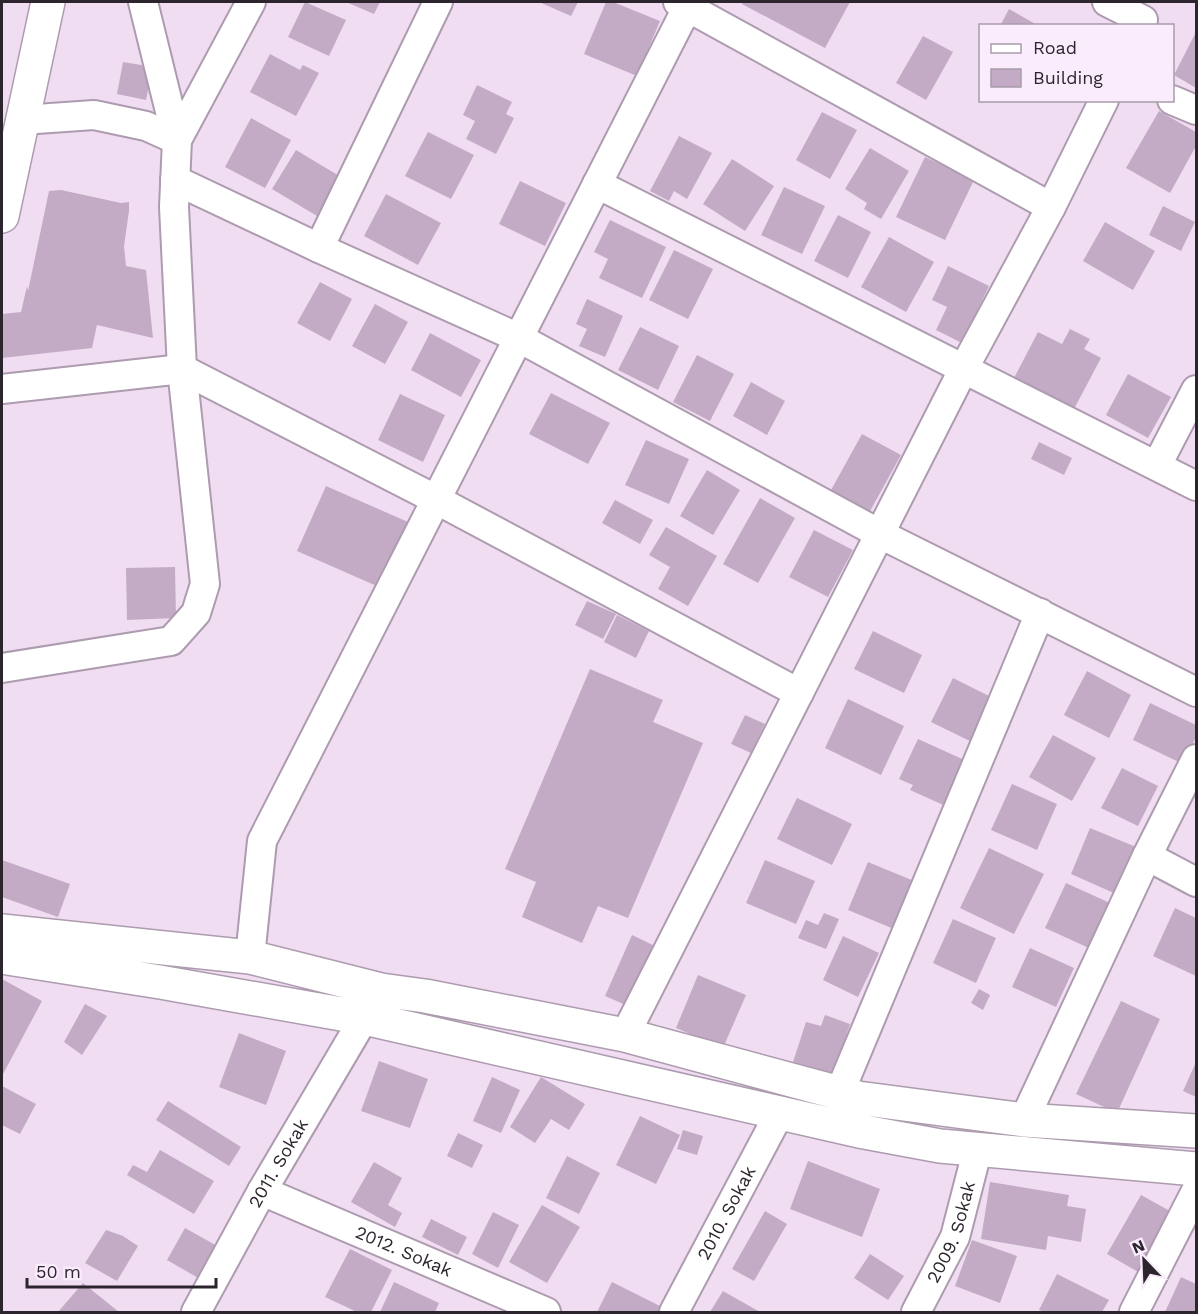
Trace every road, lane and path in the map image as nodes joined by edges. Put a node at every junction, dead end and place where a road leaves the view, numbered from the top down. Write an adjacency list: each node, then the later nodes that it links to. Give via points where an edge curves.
1 (48, 2): 11 (main road)
2 (143, 2): 12 (street)
3 (251, 2): 12 (street)
4 (438, 2): 17 (street)
5 (1107, 2): 7 (street)
6 (685, 3): 14 (street); 15 (street)
7 (1146, 16)
8 (1174, 100): 10 (street)
9 (1103, 102): 15 (street)
10 (1197, 110)
11 (22, 120): 12 (street, via 94,115 146,126); 16 (main road)
12 (177, 140): 13 (street)
13 (176, 180): 17 (street); 20 (street)
14 (597, 184): 18 (street); 19 (street)
15 (1051, 207): 19 (street)
16 (2, 216)
17 (319, 248): 18 (street)
18 (519, 338): 25 (street); 26 (street)
19 (964, 368): 23 (street); 26 (street)
20 (182, 369): 21 (street); 25 (street); 28 (street, via 205,584 196,613 171,641)
21 (2, 389)
22 (1197, 390): 23 (street)
23 (1157, 465): 24 (street)
24 (1197, 486)
25 (437, 500): 30 (street); 36 (street, via 262,841)
26 (880, 534): 27 (street); 30 (street)
27 (1040, 614): 29 (street); 39 (street)
28 (2, 668)
29 (1197, 692)
30 (799, 693): 38 (street)
31 (1197, 759): 32 (street)
32 (1147, 855): 33 (street); 41 (street)
33 (1197, 882)
34 (2, 931): 36 (main road)
35 (2, 957): 37 (main road)
36 (250, 957): 38 (main road, via 381,990)
37 (364, 1018): 40 (main road); 45 (street, 2011. Sokak)
38 (625, 1035): 39 (main road)
39 (839, 1094): 41 (main road)
40 (779, 1114): 43 (main road, via 929,1144); 49 (street, 2010. Sokak)
41 (1024, 1120): 42 (main road)
42 (1197, 1131)
43 (978, 1148): 44 (main road); 50 (street, 2009. Sokak, via 954,1237)
44 (1197, 1169)
45 (261, 1191): 47 (street, 2011. Sokak); 48 (street, 2012. Sokak)
46 (1197, 1191): 51 (street)
47 (196, 1312)
48 (546, 1312)
49 (674, 1312)
50 (916, 1312)
51 (1134, 1312)

